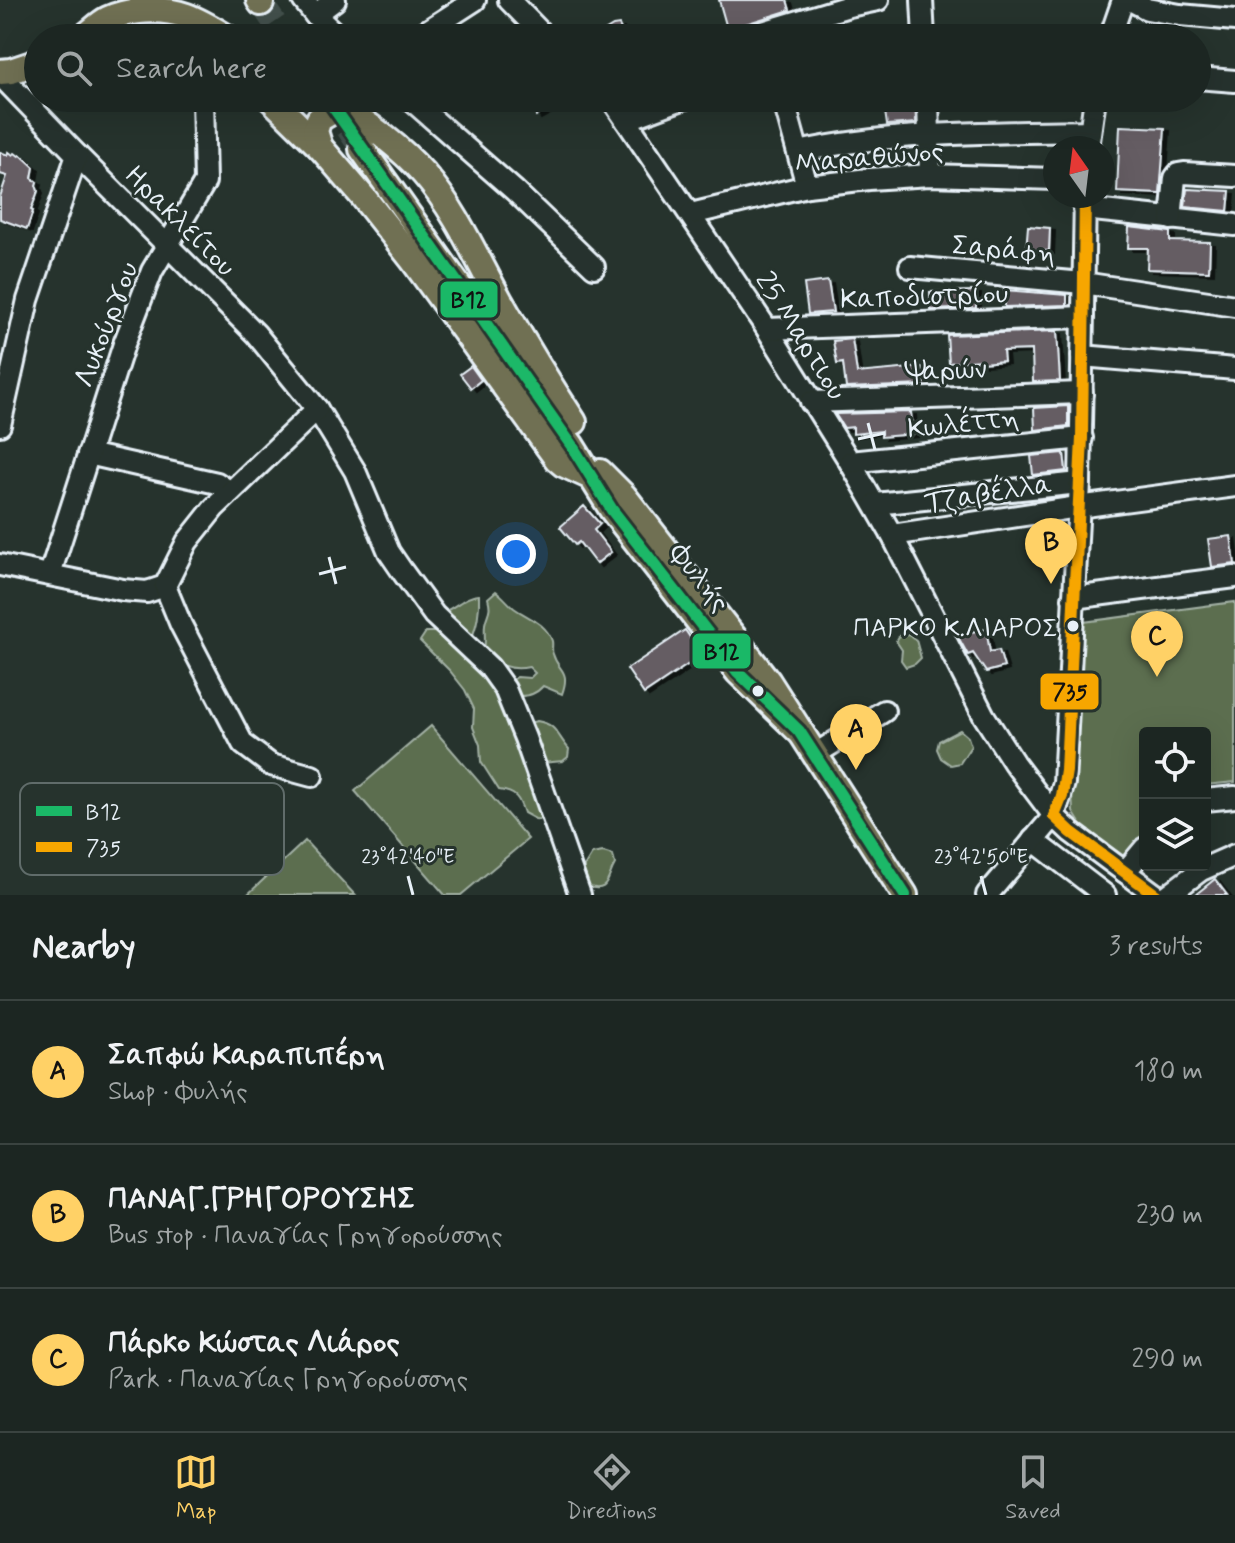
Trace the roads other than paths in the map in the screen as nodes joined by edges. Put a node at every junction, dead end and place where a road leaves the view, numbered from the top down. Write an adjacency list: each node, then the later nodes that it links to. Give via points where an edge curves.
1 (167, 0): 13 (street)
2 (335, 0): 9 (street)
3 (475, 0): 15 (street)
4 (878, 0): 17 (street)
5 (922, 0): 18 (street)
6 (1123, 0): 19 (street)
7 (1130, 0): 10 (street, via 1147,9)
8 (519, 2): 16 (street)
9 (309, 7): 14 (street)
10 (1235, 20)
11 (96, 24): 12 (main road, via 153,10 176,12)
12 (194, 24)
13 (196, 24)
14 (326, 24)
15 (438, 24)
16 (536, 24)
17 (793, 24)
18 (923, 24)
19 (1115, 24)
20 (24, 67): 21 (main road)
21 (0, 74): 24 (street, Ηρακλείτου)
22 (1211, 79): 23 (street)
23 (1235, 81)
24 (24, 99)
25 (36, 112): 43 (street, Ηρακλείτου)
26 (203, 112): 53 (street, Λυκούργου, via 205,182)
27 (284, 112): 40 (main road)
28 (331, 112): 40 (main road, via 319,119 315,131)
29 (350, 112): 74 (main road, via 394,145 435,188 553,388)
30 (425, 112): 54 (street)
31 (621, 112): 36 (street, 25 Μαρτιου)
32 (647, 112): 36 (street)
33 (787, 112): 42 (street)
34 (929, 112): 37 (street)
35 (1093, 112): 38 (street)
36 (626, 120): 50 (street, 25 Μαρτιου)
37 (930, 134): 39 (street); 42 (street); 44 (street)
38 (1090, 136)
39 (1043, 138)
40 (320, 147): 70 (main road, via 412,259 557,459)
41 (362, 149): 67 (main road, Φυλής)
42 (798, 152): 47 (street)
43 (77, 155): 53 (street, Ηρακλείτου); 65 (street, via 28,300)
44 (930, 175): 46 (street, Μαραθώνος); 47 (street, Μαραθώνος)
45 (1235, 176): 51 (street, via 1178,174)
46 (1043, 179)
47 (807, 186): 50 (street, Μαραθώνος)
48 (1085, 208): 56 (street)
49 (1112, 208): 51 (street)
50 (691, 214): 59 (street, 25 Μαρτιου)
51 (1171, 219): 52 (street)
52 (1235, 225)
53 (168, 247): 64 (street, Ηρακλείτου, via 256,334); 68 (street, Λυκούργου, via 152,271)
54 (594, 267)
55 (910, 267): 56 (street, Σαράφη)
56 (1083, 283): 57 (street, Σαράφη); 58 (street)
57 (1235, 306)
58 (1083, 317): 59 (street, Καποδιστρίου); 60 (street)
59 (767, 329): 63 (street, 25 Μαρτιου)
60 (1082, 356): 61 (street); 62 (street)
61 (1235, 369)
62 (1082, 393): 63 (street, Ψαρών); 66 (street)
63 (811, 402): 69 (street, 25 Μαρτιου)
64 (317, 409): 73 (street); 94 (street, Ηρακλείτου, via 355,471 389,552 434,615 505,689)
65 (0, 425)
66 (1082, 438): 69 (street, Κωλέττη); 71 (street)
67 (572, 446): 70 (main road, Φυλής); 74 (main road, Φυλής)
68 (88, 454): 73 (street, via 217,483); 79 (street, Λυκούργου)
69 (850, 462): 75 (street, 25 Μαρτιου)
70 (591, 477): 84 (main road, Φυλής, via 738,672)
71 (1080, 483): 75 (street); 76 (street)
72 (1235, 486): 76 (street, Τζαβέλλα)
73 (229, 491): 81 (street)
74 (624, 496): 84 (main road, Φυλής, via 753,661)
75 (875, 504): 77 (street, 25 Μαρτιου)
76 (1078, 507): 77 (street, Τζαβέλλα); 82 (street)
77 (892, 535): 89 (street, 25 Μαρτιου, via 984,716)
78 (0, 565): 79 (street)
79 (50, 574): 81 (street, via 123,590)
80 (1235, 577): 82 (street)
81 (156, 589): 86 (street, via 181,625 243,744 271,765)
82 (1073, 598): 89 (street, via 1066,771)
83 (884, 711): 85 (street)
84 (799, 731): 85 (main road, Φυλής)
85 (814, 755): 95 (main road, Φυλής)
86 (312, 776)
87 (1235, 797): 88 (street)
88 (1211, 799)
89 (1054, 816): 90 (street); 93 (street, 25 Μαρτιου)
90 (1033, 840): 96 (street); 97 (street)
91 (1139, 855): 93 (street)
92 (1235, 855): 99 (street, via 1201,870)
93 (1125, 872): 98 (street, 25 Μαρτιου)
94 (580, 895)
95 (905, 895)
96 (987, 895)
97 (1105, 895)
98 (1156, 895)
99 (1168, 895)

